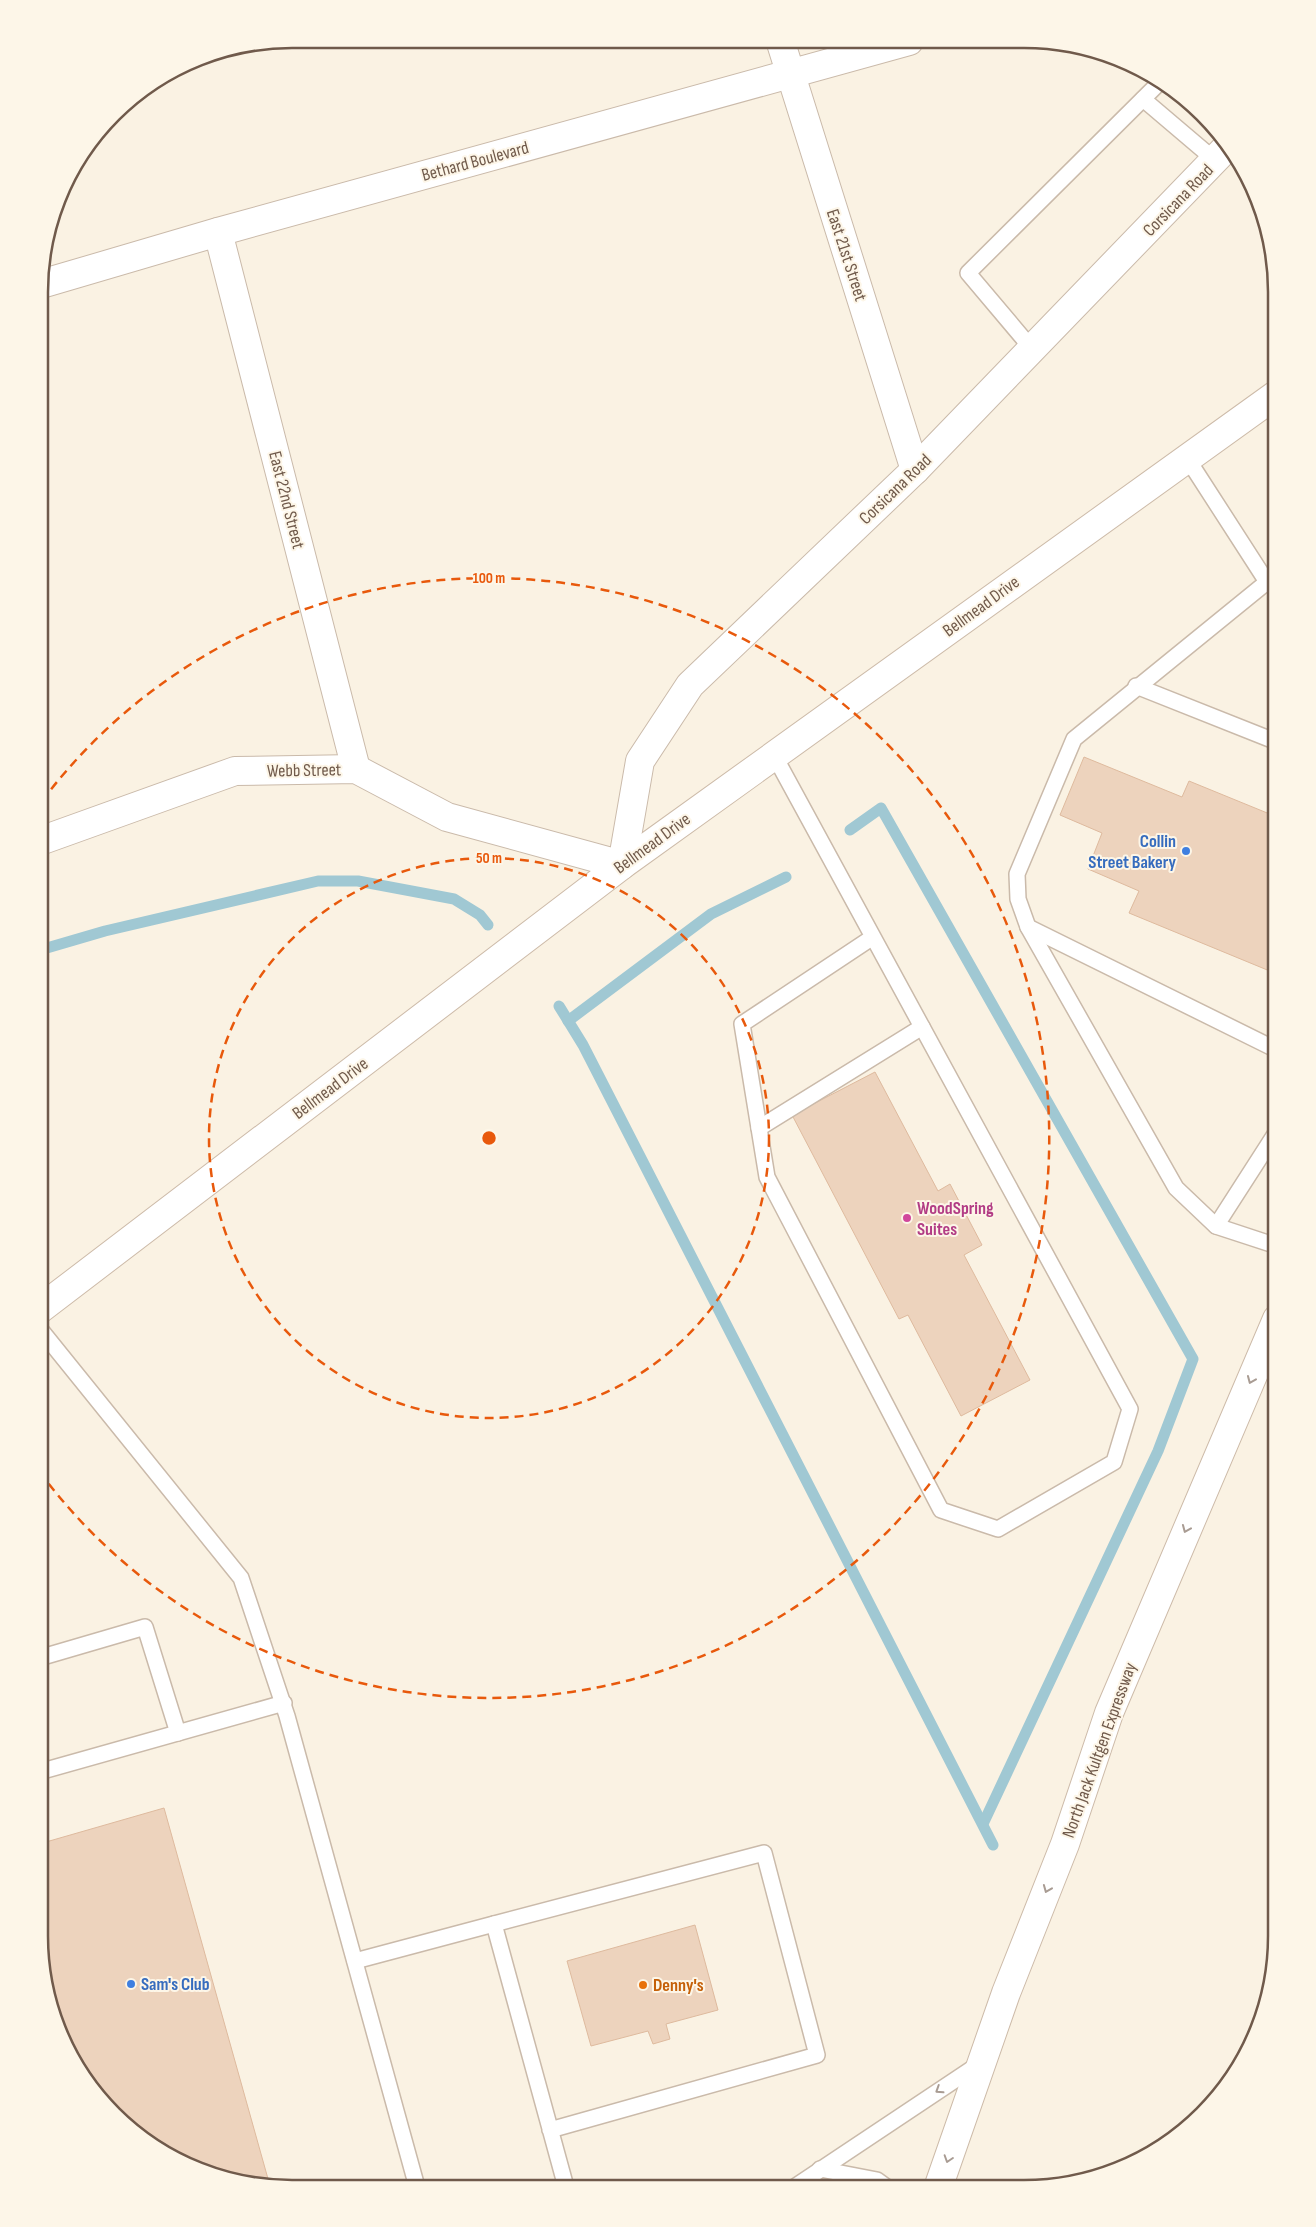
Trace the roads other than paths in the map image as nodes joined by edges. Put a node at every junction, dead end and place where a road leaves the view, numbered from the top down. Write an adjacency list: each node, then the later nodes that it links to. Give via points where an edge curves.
1 (782, 48): 3 (street, East 21st Street)
2 (882, 48): 3 (street, Bethard Boulevard)
3 (790, 75): 7 (street, Bethard Boulevard); 12 (street, East 21st Street)
4 (1156, 86): 5 (lane)
5 (1143, 99): 6 (lane); 9 (lane, via 968,273)
6 (1222, 153): 9 (street, Corsicana Road)
7 (218, 232): 8 (street, Bethard Boulevard); 18 (street, East 22nd Street)
8 (48, 282)
9 (1033, 350): 12 (street, Corsicana Road)
10 (1268, 400): 11 (street, Bellmead Drive)
11 (1188, 458): 13 (lane); 17 (street, Bellmead Drive)
12 (915, 470): 20 (street, Corsicana Road, via 690,684 640,761)
13 (1268, 579)
14 (1268, 588): 15 (lane)
15 (1136, 686): 16 (lane); 21 (lane, via 1074,738 1017,874 1018,899)
16 (1268, 738)
17 (774, 755): 20 (street, Bellmead Drive); 22 (lane)
18 (356, 769): 19 (street, Webb Street, via 235,771); 20 (street, Webb Street, via 447,817)
19 (48, 837)
20 (622, 865): 29 (street, Bellmead Drive)
21 (1028, 927): 24 (lane); 27 (lane, via 1176,1188)
22 (873, 937): 23 (lane); 25 (lane, via 742,1024)
23 (922, 1027): 25 (lane); 25 (lane, via 1130,1409 1114,1462 998,1529 941,1510 767,1176)
24 (1268, 1046)
25 (759, 1128)
26 (1268, 1145): 27 (lane)
27 (1216, 1226): 28 (lane)
28 (1268, 1243)
29 (48, 1303)
30 (48, 1339): 33 (lane, via 241,1578)
31 (1268, 1340): 38 (street, North Jack Kultgen Expressway, one-way to 38, via 1109,1713 1065,1844)
32 (48, 1655): 34 (lane, via 145,1627)
33 (284, 1704): 34 (lane); 37 (lane)
34 (178, 1733): 35 (lane)
35 (48, 1769)
36 (494, 1924): 37 (lane); 39 (lane); 39 (lane, via 764,1853 817,2055)
37 (355, 1961): 41 (lane)
38 (980, 2064): 40 (lane, one-way to 40); 45 (street, North Jack Kultgen Expressway, one-way to 45)
39 (550, 2130): 42 (lane)
40 (820, 2169): 43 (lane); 44 (lane)
41 (415, 2180)
42 (564, 2180)
43 (804, 2180)
44 (877, 2180)
45 (941, 2180)

